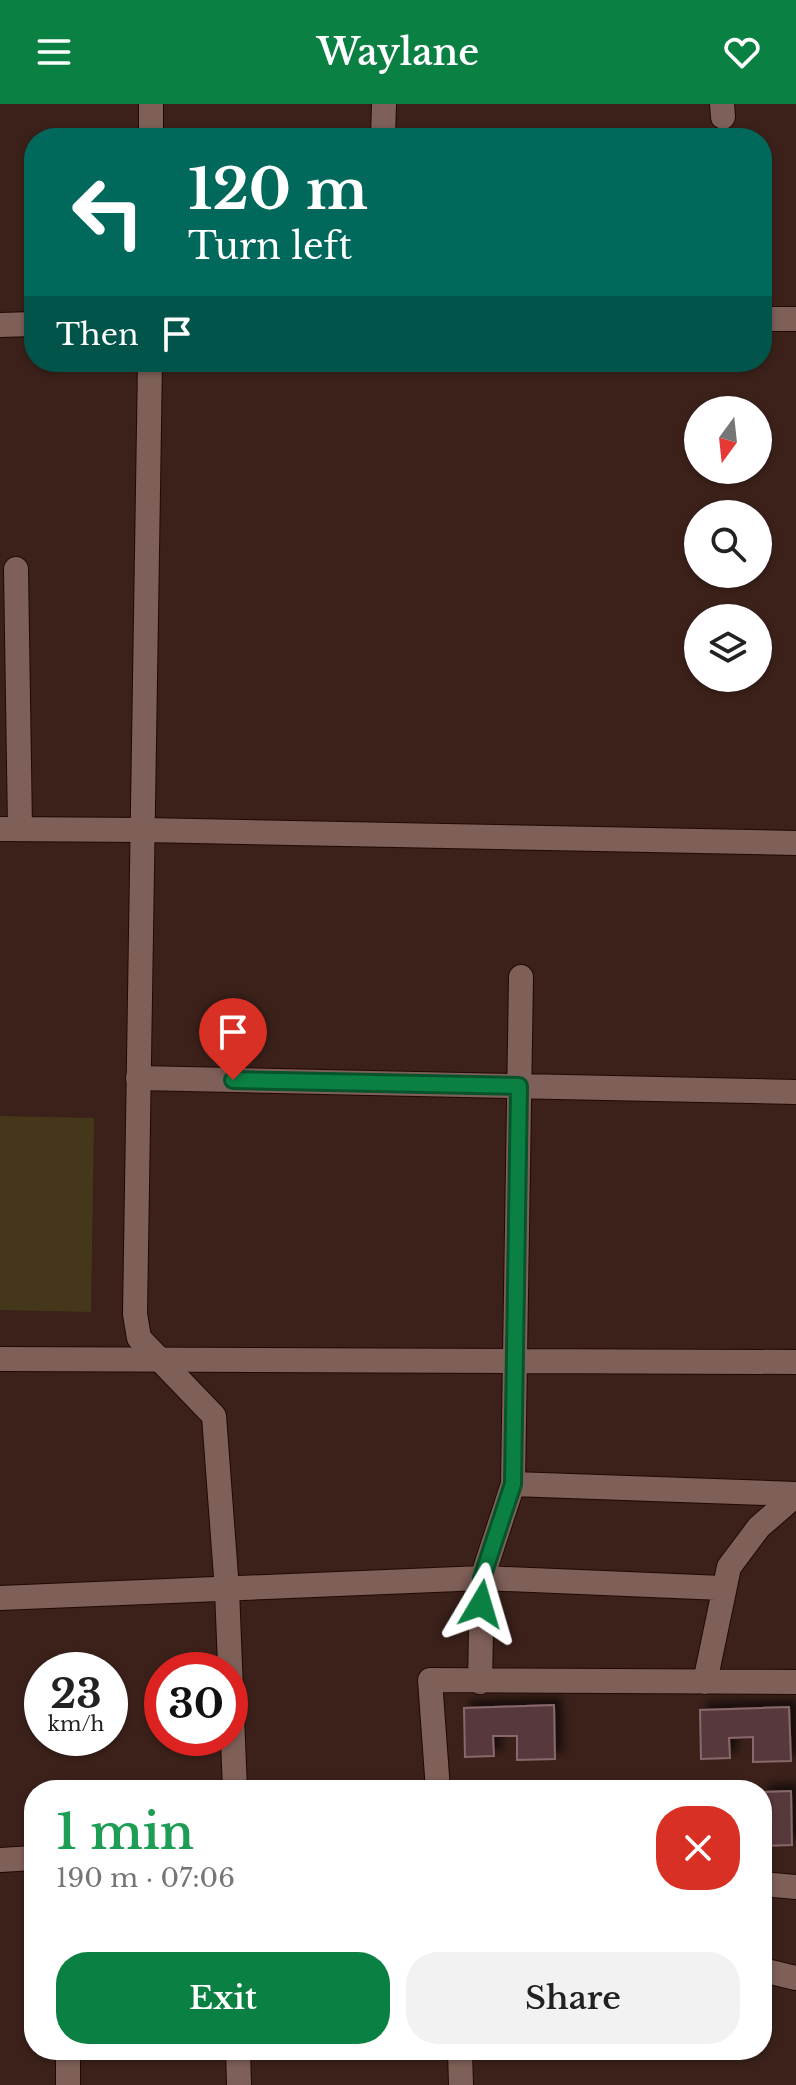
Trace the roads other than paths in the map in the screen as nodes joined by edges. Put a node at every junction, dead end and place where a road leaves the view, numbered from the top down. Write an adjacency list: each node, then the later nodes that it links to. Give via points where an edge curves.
1 (151, 104): 3 (street)
2 (384, 104): 4 (street)
3 (151, 128)
4 (383, 128)
5 (772, 319): 6 (street)
6 (796, 319)
7 (24, 324): 8 (street)
8 (0, 325)
9 (150, 372): 12 (street)
10 (16, 569): 11 (street)
11 (10, 829): 12 (street)
12 (144, 830): 13 (street); 15 (street)
13 (796, 843)
14 (521, 977): 16 (street)
15 (138, 1078): 16 (street); 19 (street, via 135,1314 139,1338)
16 (519, 1086): 17 (street); 20 (street)
17 (796, 1092)
18 (0, 1359): 19 (street)
19 (160, 1360): 20 (street); 26 (street, via 214,1416)
20 (513, 1361): 21 (street); 22 (street)
21 (796, 1362)
22 (513, 1484): 23 (street); 24 (street)
23 (796, 1494): 25 (street, via 742,1545)
24 (482, 1578): 25 (street); 26 (street); 28 (street)
25 (722, 1588): 29 (street)
26 (227, 1590): 27 (street); 31 (street)
27 (0, 1598)
28 (480, 1682): 29 (street); 32 (street, via 430,1680)
29 (705, 1682): 30 (street)
30 (796, 1682)
31 (235, 1780)
32 (437, 1780)
33 (24, 1859): 34 (street)
34 (0, 1860)
35 (772, 1885): 36 (street)
36 (796, 1887)
37 (772, 1972): 38 (street)
38 (796, 1978)
39 (68, 2060): 42 (street)
40 (238, 2060): 43 (street)
41 (460, 2060): 44 (street)
42 (68, 2085)
43 (239, 2085)
44 (461, 2085)

